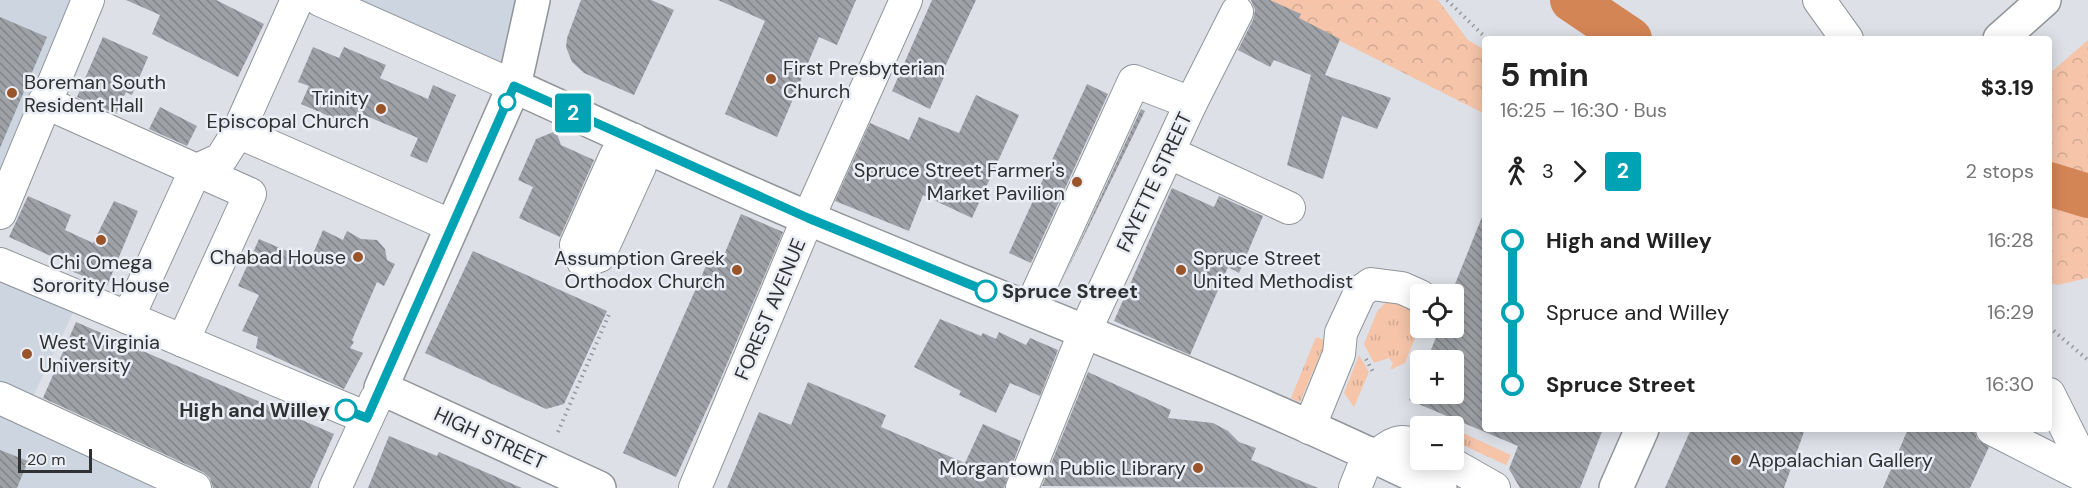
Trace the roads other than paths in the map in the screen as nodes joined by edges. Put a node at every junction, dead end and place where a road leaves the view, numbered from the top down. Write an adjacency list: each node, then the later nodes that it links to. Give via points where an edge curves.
1 (88, 0): 12 (street)
2 (297, 0): 14 (street)
3 (320, 0): 11 (street)
4 (533, 0): 11 (main road)
5 (906, 0): 20 (street, FOREST AVENUE)
6 (1819, 0): 9 (street)
7 (2044, 0): 10 (main road)
8 (1237, 12): 13 (street, FAYETTE STREET)
9 (1845, 36)
10 (2003, 36)
11 (514, 86): 15 (main road); 21 (main road)
12 (44, 102): 17 (street); 19 (street)
13 (1191, 103): 16 (street, FAYETTE STREET); 25 (street, via 1134,81)
14 (238, 132): 17 (street, via 221,159); 21 (street)
15 (634, 140): 20 (main road); 22 (street, via 616,155 576,245)
16 (1170, 153): 18 (street); 27 (street, FAYETTE STREET)
17 (195, 171): 26 (street); 28 (street, via 250,194)
18 (1289, 208)
19 (0, 213)
20 (808, 218): 25 (main road); 44 (street, FOREST AVENUE)
21 (452, 226): 29 (main road)
22 (583, 261)
23 (1, 268): 26 (street)
24 (1410, 292): 33 (street, via 1386,286 1374,300 1360,337 1339,354)
25 (1030, 309): 27 (main road)
26 (128, 318): 28 (street)
27 (1085, 331): 33 (main road); 45 (street, FAYETTE STREET)
28 (183, 341): 32 (street)
29 (381, 388): 32 (street); 43 (main road, HIGH STREET)
30 (0, 398): 41 (street)
31 (2052, 400): 39 (street)
32 (367, 418): 42 (street)
33 (1310, 428): 37 (main road)
34 (1641, 432): 49 (main road)
35 (1998, 432): 40 (street)
36 (1410, 443): 37 (street, via 1394,441)
37 (1373, 455): 46 (street); 47 (main road)
38 (1462, 470): 48 (street)
39 (2088, 472)
40 (2088, 478)
41 (195, 488)
42 (335, 488)
43 (599, 488)
44 (695, 488)
45 (1022, 488)
46 (1355, 488)
47 (1440, 488)
48 (1494, 488)
49 (1616, 488)

